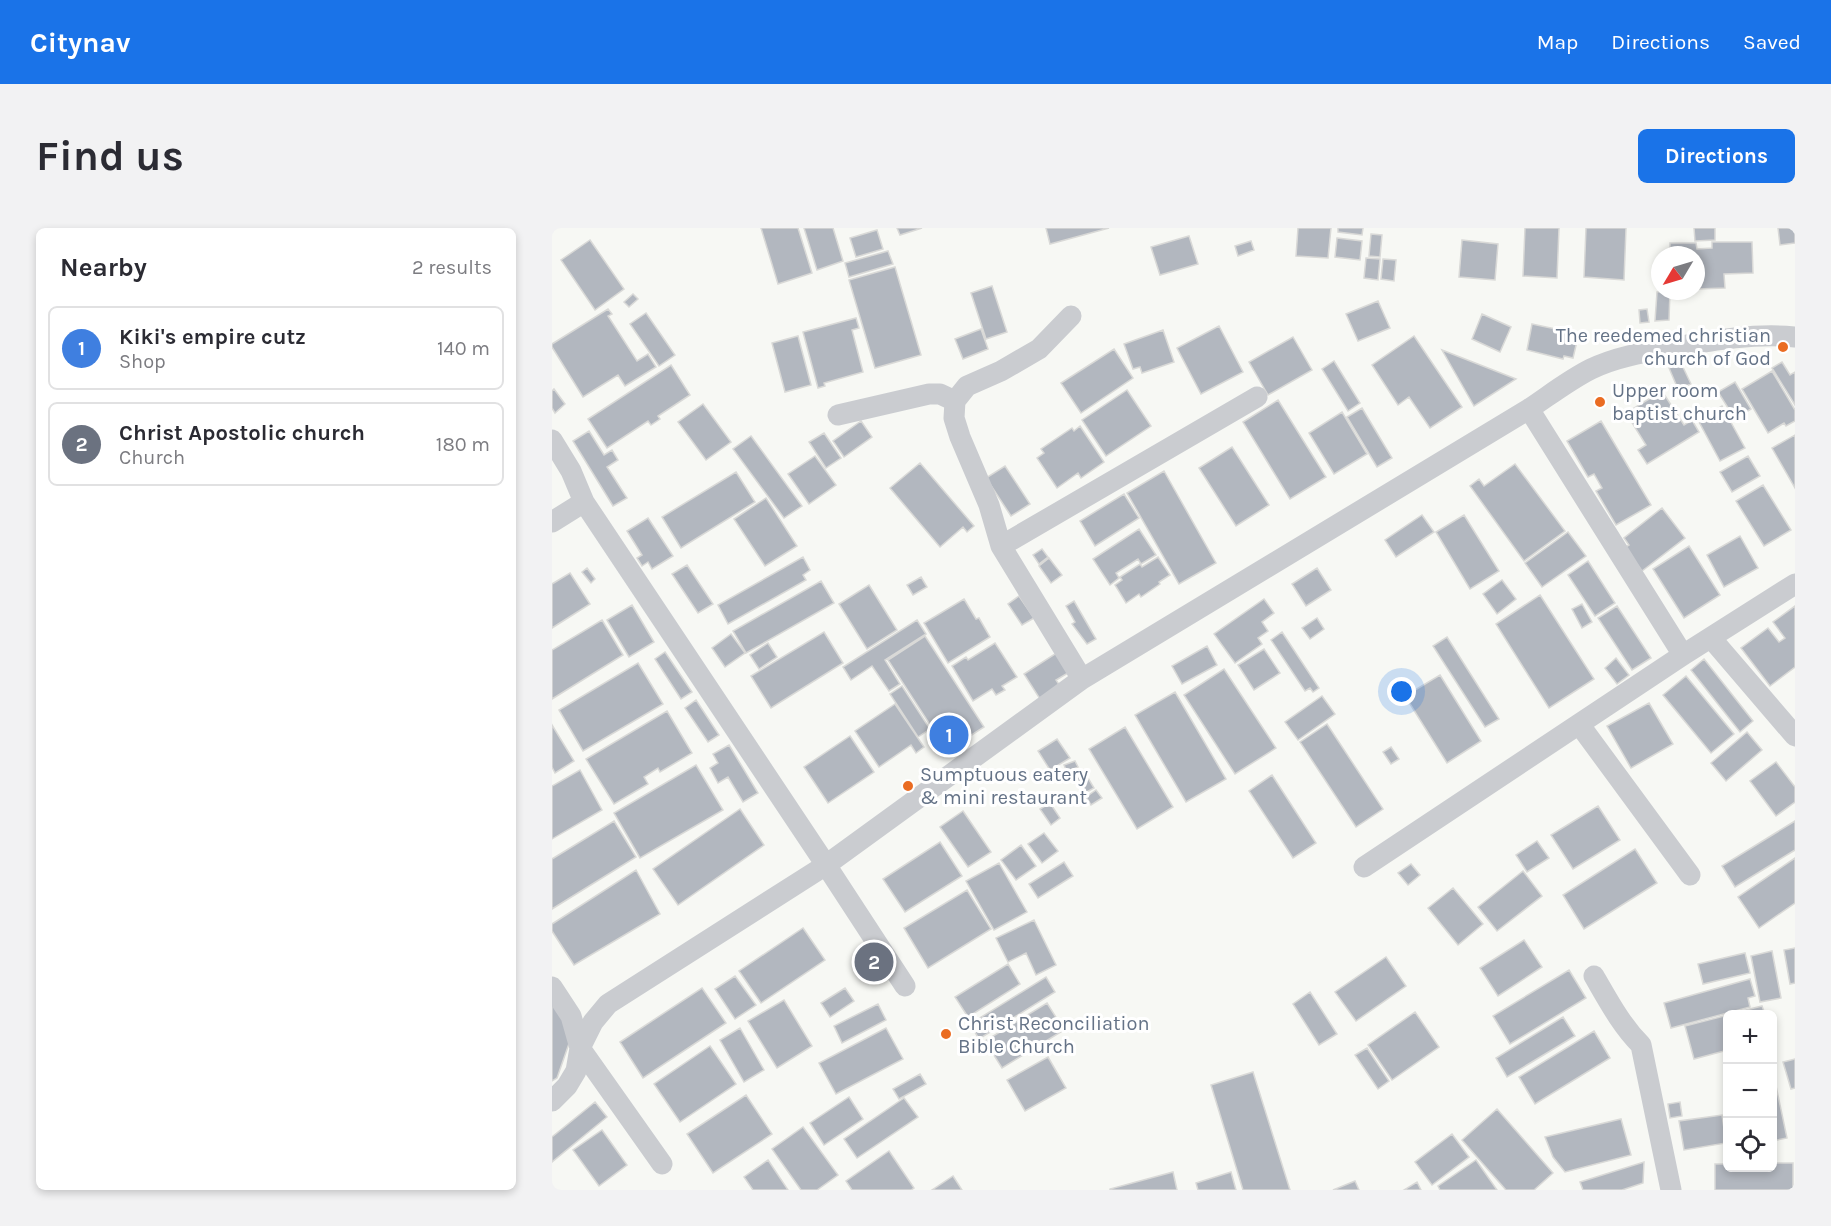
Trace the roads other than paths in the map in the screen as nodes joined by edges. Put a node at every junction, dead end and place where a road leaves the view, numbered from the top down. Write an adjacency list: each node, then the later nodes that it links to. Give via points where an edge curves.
1 (1071, 316): 4 (street, via 1039,349 967,386)
2 (1795, 337): 5 (street, via 1776,335 1707,342 1627,355 1573,379)
3 (1257, 397): 10 (street)
4 (955, 401): 6 (street, via 929,394); 10 (street, via 954,418 960,437)
5 (1530, 409): 13 (street); 14 (street)
6 (838, 415)
7 (552, 440): 8 (street, via 572,471)
8 (584, 502): 9 (street); 17 (street)
9 (552, 522)
10 (1002, 546): 14 (street)
11 (1795, 584): 12 (street)
12 (1711, 638): 13 (street); 16 (street)
13 (1683, 655): 15 (street)
14 (1082, 679): 17 (street)
15 (1579, 724): 18 (street); 19 (street)
16 (1795, 736)
17 (826, 865): 22 (street); 23 (street, via 608,1004)
18 (1364, 867)
19 (1690, 875)
20 (1594, 976): 26 (street, via 1641,1046)
21 (552, 987): 23 (street, via 571,1016)
22 (905, 987)
23 (580, 1048): 24 (street, via 576,1071); 25 (street)
24 (552, 1101)
25 (662, 1164)
26 (1671, 1190)

